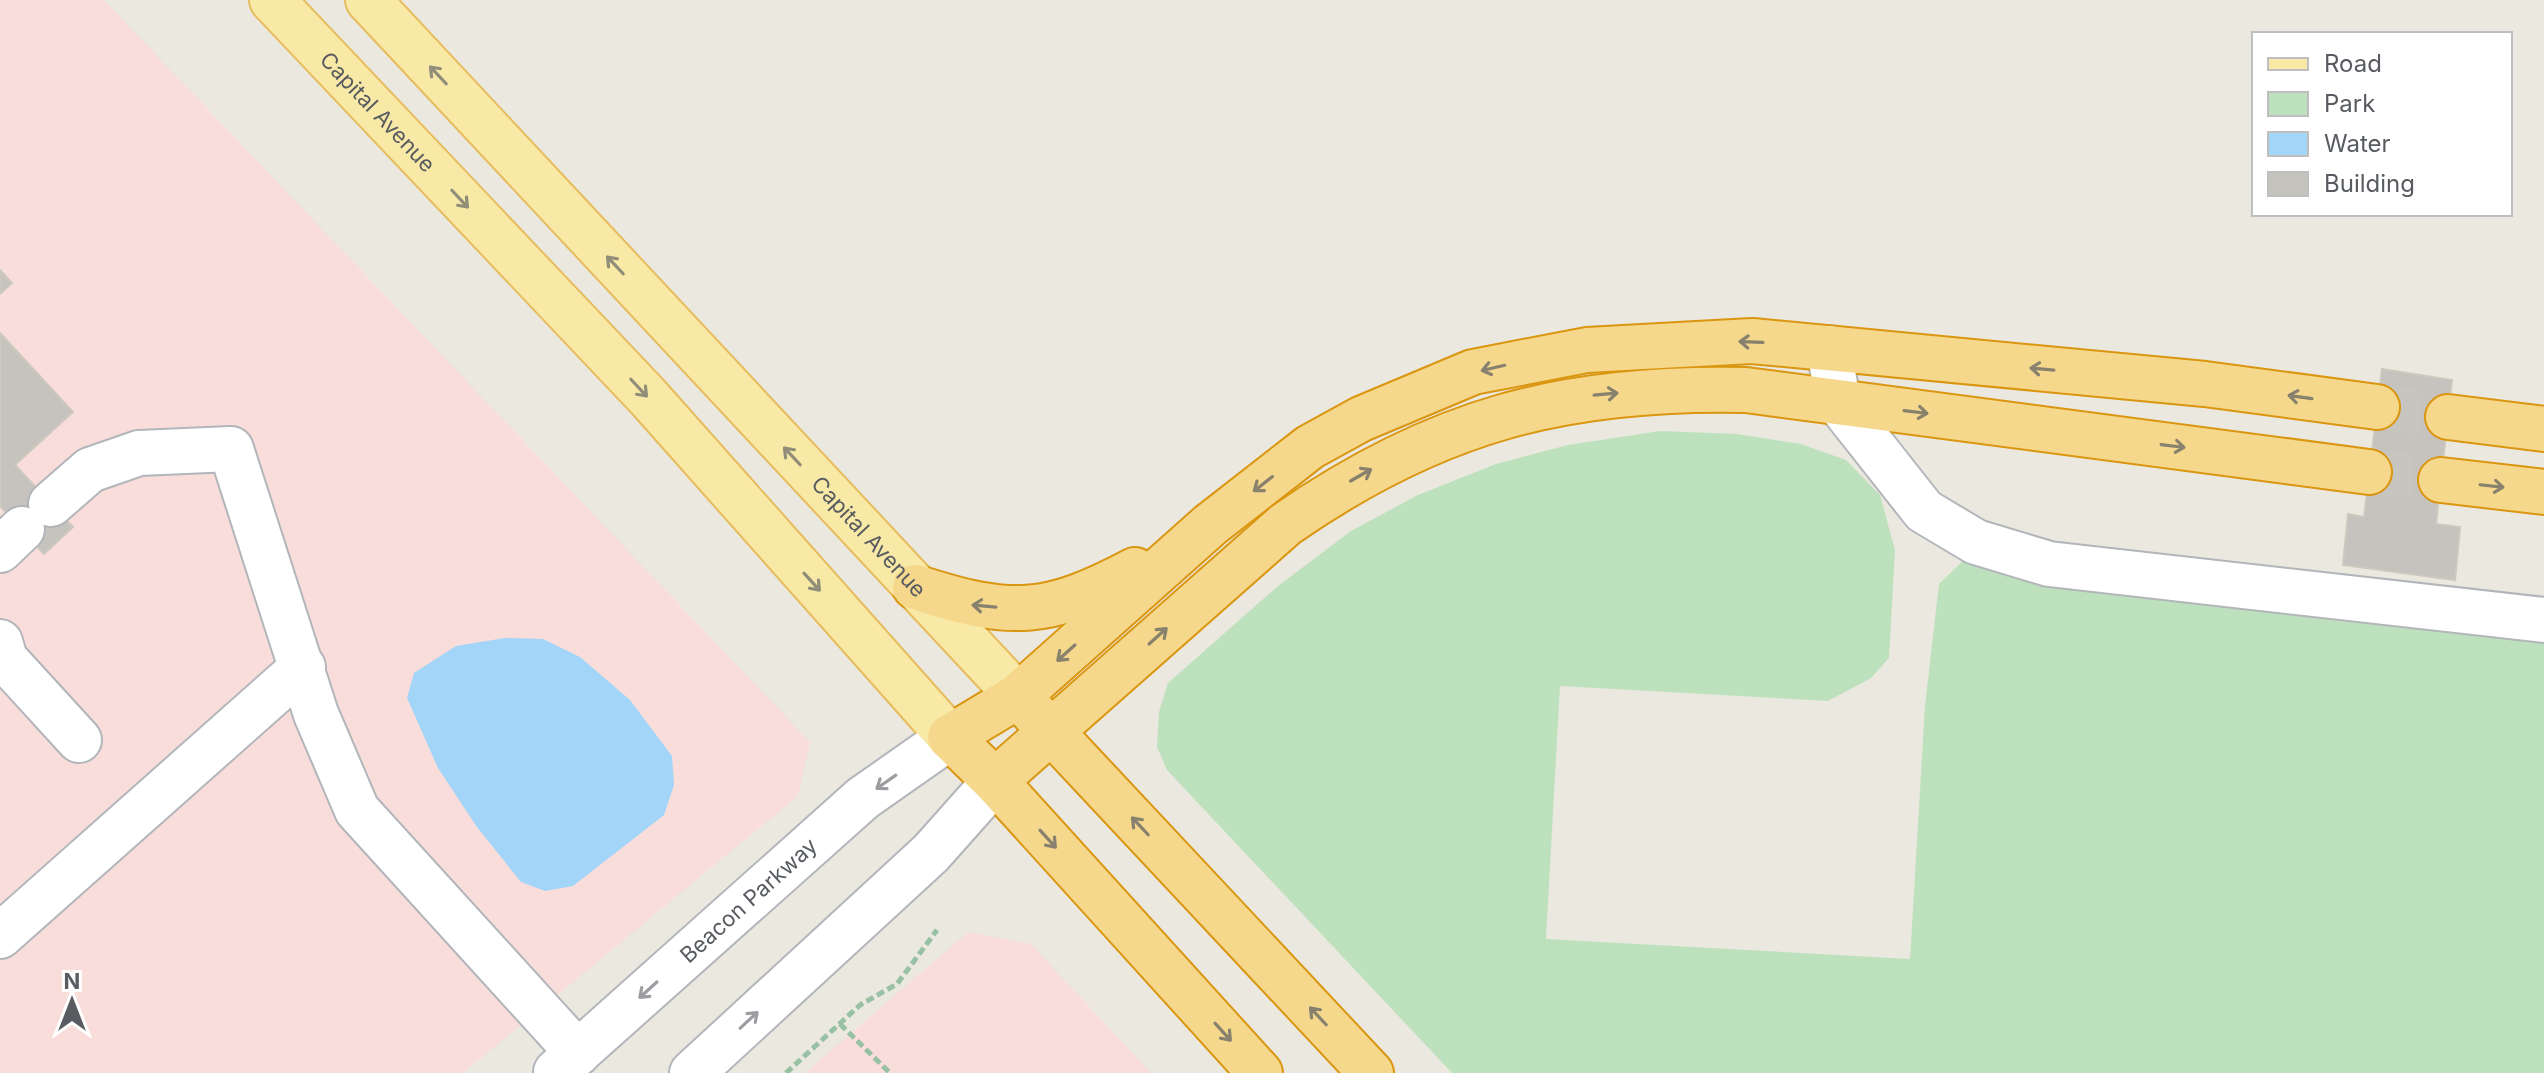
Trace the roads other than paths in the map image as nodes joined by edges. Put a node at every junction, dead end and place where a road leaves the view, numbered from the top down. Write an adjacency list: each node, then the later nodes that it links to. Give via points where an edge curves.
1 (272, 0): 19 (main road, Capital Avenue, one-way to 19, via 648,397)
2 (368, 0): 13 (main road, Capital Avenue, one-way to 2)
3 (1829, 348): 4 (street); 5 (highway, one-way to 3, via 2205,384); 11 (highway, one-way to 11, via 1752,341 1674,343 1587,350 1473,372 1361,419 1310,447)
4 (1838, 402): 8 (highway, one-way to 8); 14 (street, via 1924,511 1976,542 2049,564); 18 (highway, one-way to 4, via 1286,524 1336,489 1433,439 1537,406 1592,395 1673,388 1746,390)
5 (2377, 407)
6 (2448, 417): 7 (highway)
7 (2544, 429)
8 (2369, 472)
9 (2441, 480): 10 (highway, one-way to 10)
10 (2544, 492)
11 (1210, 525): 13 (highway, one-way to 13, via 1084,597 1028,610 968,604); 17 (highway, one-way to 17)
12 (24, 527): 16 (street, via 90,470 139,453 231,449)
13 (915, 587): 17 (main road, Capital Avenue)
14 (2544, 620)
15 (0, 642): 20 (street, via 5,659)
16 (303, 667): 22 (street); 23 (street, via 316,714 357,810)
17 (1018, 696): 18 (highway, Capital Avenue); 19 (highway)
18 (1051, 731): 21 (highway); 26 (highway, Capital Avenue, one-way to 18)
19 (950, 737): 21 (highway, Capital Avenue); 23 (street, Beacon Parkway, one-way to 23, via 863,798)
20 (79, 740)
21 (995, 781): 24 (street, one-way to 21, via 931,853); 25 (highway, Capital Avenue, one-way to 25)
22 (5, 922)
23 (567, 1063)
24 (692, 1073)
25 (1260, 1073)
26 (1371, 1073)

